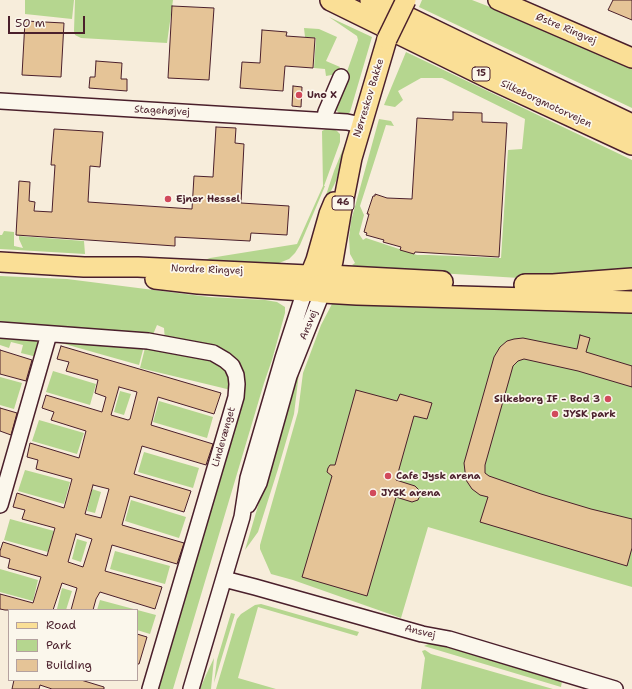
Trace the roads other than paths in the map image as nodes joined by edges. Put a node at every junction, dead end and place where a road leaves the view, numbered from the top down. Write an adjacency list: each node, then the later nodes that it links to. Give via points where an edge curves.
1 (331, 0): 13 (highway, Silkeborgmotorvejen / 15)
2 (371, 0): 12 (highway, Silkeborgmotorvejen / 15)
3 (396, 0): 6 (main road, Nørreskov Bakke / 46, bridge)
4 (406, 0): 6 (main road, Nørreskov Bakke / 46, bridge)
5 (499, 0): 7 (main road, Østre Ringvej)
6 (386, 41): 11 (main road, Nørreskov Bakke / 46)
7 (632, 58)
8 (341, 77): 10 (street)
9 (0, 101): 10 (street, Stagehøjvej)
10 (324, 120): 11 (street, Stagehøjvej)
11 (361, 125): 17 (main road, Nørreskov Bakke / 46, via 352,158 333,261)
12 (632, 125)
13 (632, 144)
14 (0, 262): 15 (main road, Nordre Ringvej)
15 (84, 267): 17 (main road, Nordre Ringvej, via 138,267); 17 (main road, Nordre Ringvej, via 198,284)
16 (632, 279): 17 (highway, via 553,285 449,287)
17 (317, 283): 18 (highway, via 357,294); 22 (street, Ansvej, via 283,358 248,478 242,517)
18 (632, 302)
19 (0, 330): 20 (street, Lindevænget)
20 (49, 334): 21 (street); 23 (street, Lindevænget, via 148,341 213,353 232,366 236,375 238,384 234,404)
21 (0, 505)
22 (224, 579): 24 (street, Ansvej); 25 (street, Ansvej, via 422,634 449,639)
23 (150, 689)
24 (192, 689)
25 (615, 689)

